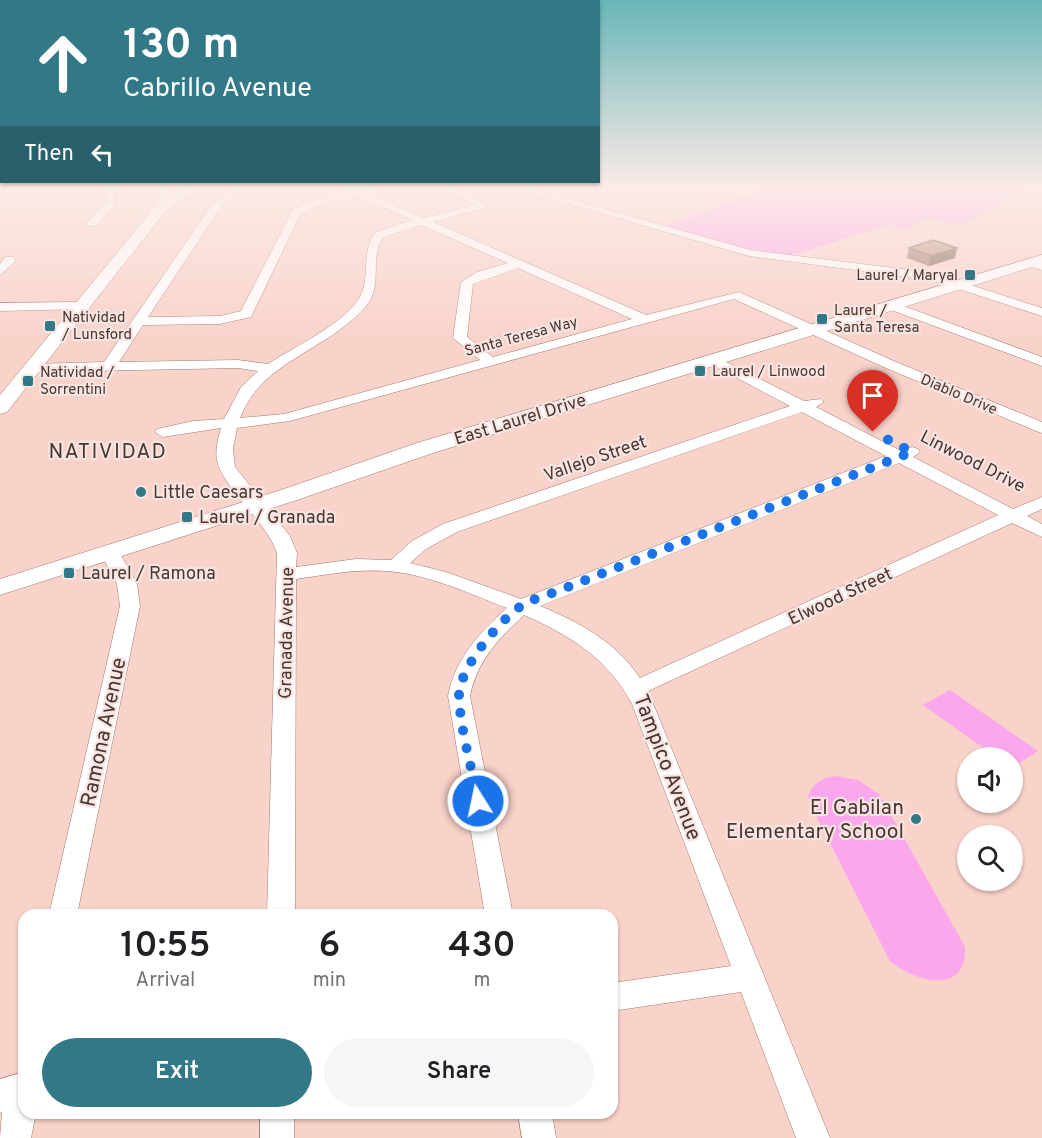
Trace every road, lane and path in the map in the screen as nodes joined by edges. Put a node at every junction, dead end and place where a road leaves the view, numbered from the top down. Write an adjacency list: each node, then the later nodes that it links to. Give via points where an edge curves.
1 (137, 238): 13 (main road)
2 (195, 238): 17 (street)
3 (283, 238): 17 (street, via 246,314 220,320)
4 (375, 238): 24 (street, Granada Avenue, via 371,285 363,302)
5 (460, 238): 9 (street)
6 (693, 238): 11 (street, via 749,254 901,272)
7 (9, 259): 10 (street)
8 (1038, 263): 11 (main road, East Laurel Drive)
9 (519, 264): 16 (street); 20 (street, via 474,277 466,286 460,338)
10 (0, 271)
11 (959, 284): 12 (main road, East Laurel Drive); 15 (street)
12 (890, 305): 18 (main road, East Laurel Drive); 21 (street)
13 (82, 306): 14 (street); 23 (main road)
14 (0, 307)
15 (1042, 312)
16 (645, 320): 18 (street, Santa Teresa Way, via 735,295); 20 (street, Santa Teresa Way)
17 (139, 321): 22 (street)
18 (812, 330): 19 (main road, East Laurel Drive); 28 (street, Diablo Drive)
19 (720, 358): 25 (street, Linwood Drive); 31 (main road, East Laurel Drive, via 425,448)
20 (491, 362): 27 (street, Santa Teresa Way, via 285,418)
21 (1042, 362)
22 (109, 366): 23 (street); 24 (street, via 238,364)
23 (33, 368): 26 (main road)
24 (271, 369): 27 (street, Granada Avenue, via 246,390)
25 (810, 404): 30 (street, Linwood Drive); 35 (street, Vallejo Street, via 450,528 419,545)
26 (0, 408)
27 (232, 423): 29 (street, Santa Teresa Way, via 184,426); 31 (street, Granada Avenue, via 224,445 224,463)
28 (1042, 428)
29 (163, 432)
30 (906, 454): 32 (street, Linwood Drive); 38 (street)
31 (257, 506): 34 (main road, East Laurel Drive); 36 (street, Granada Avenue, via 284,541)
32 (1031, 512): 33 (street, Linwood Drive); 39 (street, Elwood Street)
33 (1042, 531)
34 (110, 552): 37 (main road, East Laurel Drive); 40 (street, Ramona Avenue, via 129,590 129,612)
35 (395, 566): 36 (street, Tampico Avenue); 38 (street, Tampico Avenue)
36 (288, 574): 41 (street, Granada Avenue)
37 (0, 587)
38 (522, 606): 39 (street, Tampico Avenue, via 594,641); 42 (street, via 474,656 459,696)
39 (637, 687): 43 (street, Tampico Avenue)
40 (64, 909)
41 (281, 909)
42 (498, 909)
43 (749, 977): 44 (street); 53 (street, Tampico Avenue)
44 (618, 996)
45 (18, 1092): 46 (street)
46 (0, 1096)
47 (18, 1119): 50 (street)
48 (277, 1119): 51 (street)
49 (536, 1119): 52 (street)
50 (14, 1138)
51 (277, 1138)
52 (539, 1138)
53 (813, 1138)

